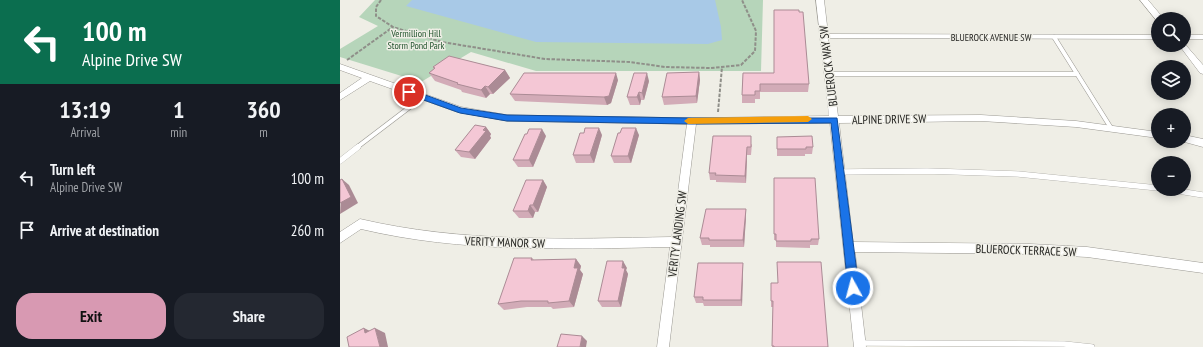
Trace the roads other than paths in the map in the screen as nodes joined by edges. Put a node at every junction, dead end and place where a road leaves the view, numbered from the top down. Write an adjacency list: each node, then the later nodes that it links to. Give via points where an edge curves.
1 (820, 0): 4 (street, BLUEROCK WAY SW)
2 (1144, 0): 3 (street)
3 (1154, 12)
4 (825, 36): 5 (street, BLUEROCK AVENUE SW); 12 (street, BLUEROCK WAY SW)
5 (1054, 37): 6 (street, BLUEROCK AVENUE SW); 13 (lane)
6 (1151, 37)
7 (1191, 37): 8 (street)
8 (1203, 37)
9 (1188, 52): 11 (street)
10 (343, 64): 14 (street, ALPINE DRIVE SW)
11 (1203, 71)
12 (829, 74): 13 (lane); 17 (street, BLUEROCK WAY SW)
13 (1077, 74): 19 (lane)
14 (368, 77): 15 (street); 16 (street, ALPINE DRIVE SW)
15 (340, 97)
16 (423, 97): 18 (street, ALPINE DRIVE SW, via 460,110 507,118); 23 (lane)
17 (834, 120): 18 (street, ALPINE DRIVE SW); 19 (street, ALPINE DRIVE SW, via 980,118); 24 (street, BLUEROCK WAY SW)
18 (692, 121): 29 (street, VERITY LANDING SW)
19 (1111, 128): 20 (street, ALPINE DRIVE SW)
20 (1151, 134)
21 (1191, 140): 22 (street)
22 (1203, 143)
23 (340, 161)
24 (840, 172): 25 (lane, via 1018,174); 30 (street, BLUEROCK WAY SW)
25 (1151, 187)
26 (1191, 193): 27 (lane)
27 (1203, 195)
28 (340, 238): 29 (street, VERITY MANOR SW, via 360,224 451,240 566,244)
29 (676, 242): 33 (street, VERITY LANDING SW)
30 (848, 247): 31 (street, BLUEROCK TERRACE SW, via 1037,249 1087,252); 32 (street, BLUEROCK WAY SW)
31 (1203, 268)
32 (860, 345): 34 (lane, via 1064,344)
33 (663, 347)
34 (1092, 347)

